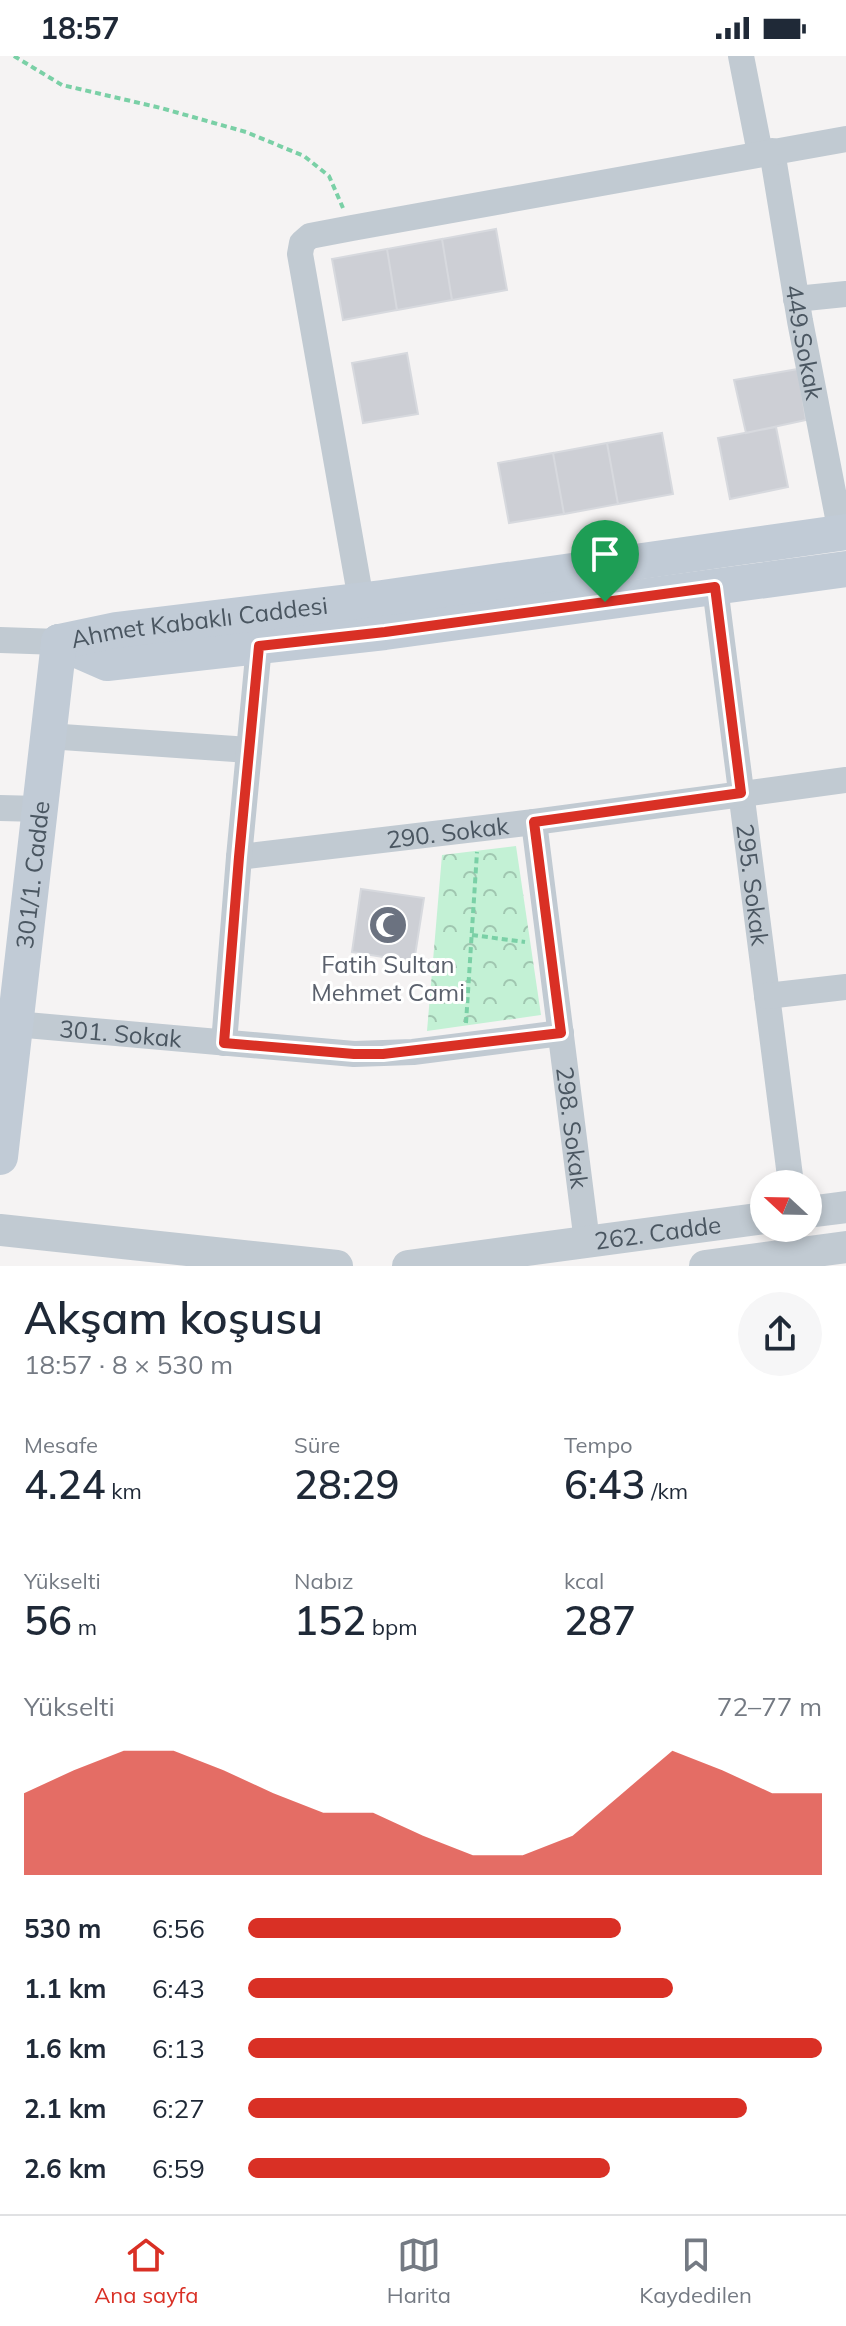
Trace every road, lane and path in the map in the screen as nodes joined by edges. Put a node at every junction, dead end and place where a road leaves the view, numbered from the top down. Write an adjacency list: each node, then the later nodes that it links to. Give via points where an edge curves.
1 (14, 56): 5 (path, via 62,85 246,132 304,156 329,176)
2 (741, 56): 4 (street, 449.Sokak)
3 (846, 139): 4 (street)
4 (766, 152): 5 (street); 7 (street, 449.Sokak)
5 (352, 228): 11 (street, via 310,236 300,254)
6 (846, 294): 7 (street)
7 (796, 299): 8 (street, 449.Sokak)
8 (844, 532): 11 (main road, Ahmet Kabaklı Caddesi)
9 (846, 569): 10 (main road, Ahmet Kabaklı Caddesi)
10 (715, 587): 14 (main road, Ahmet Kabaklı Caddesi); 18 (street, 295. Sokak)
11 (361, 600): 13 (main road, Ahmet Kabaklı Caddesi, via 116,630)
12 (0, 640): 13 (street)
13 (59, 642): 14 (main road, Ahmet Kabaklı Caddesi, via 107,663); 15 (main road, 301/1. Cadde)
14 (259, 646): 16 (street)
15 (48, 736): 16 (street); 20 (main road, 301/1. Cadde)
16 (249, 750): 23 (street)
17 (846, 780): 18 (street, 290. Sokak)
18 (741, 793): 21 (street, 290. Sokak); 27 (street, 295. Sokak)
19 (0, 808): 20 (street)
20 (40, 809): 28 (main road, 301/1. Cadde)
21 (534, 822): 22 (street, 290. Sokak); 25 (street, 298. Sokak)
22 (478, 829): 23 (street, 290. Sokak); 24 (path)
23 (239, 857): 30 (street)
24 (472, 935): 25 (path); 31 (path)
25 (550, 945): 29 (street, 298. Sokak)
26 (846, 987): 27 (street)
27 (767, 996): 33 (street, 295. Sokak)
28 (9, 1032): 30 (street, 301. Sokak); 32 (main road, 301/1. Cadde)
29 (561, 1033): 31 (street, 301. Sokak); 38 (street, 298. Sokak)
30 (224, 1043): 31 (street, 301. Sokak, via 354,1054)
31 (465, 1045)
32 (0, 1157)
33 (789, 1170)
34 (846, 1207): 35 (street)
35 (822, 1210)
36 (750, 1220): 38 (street, 262. Cadde)
37 (0, 1230): 41 (street)
38 (587, 1242): 42 (street, 262. Cadde)
39 (846, 1247): 40 (street, 262. Cadde)
40 (805, 1259): 43 (street, 262. Cadde)
41 (337, 1266)
42 (408, 1266)
43 (705, 1266)

